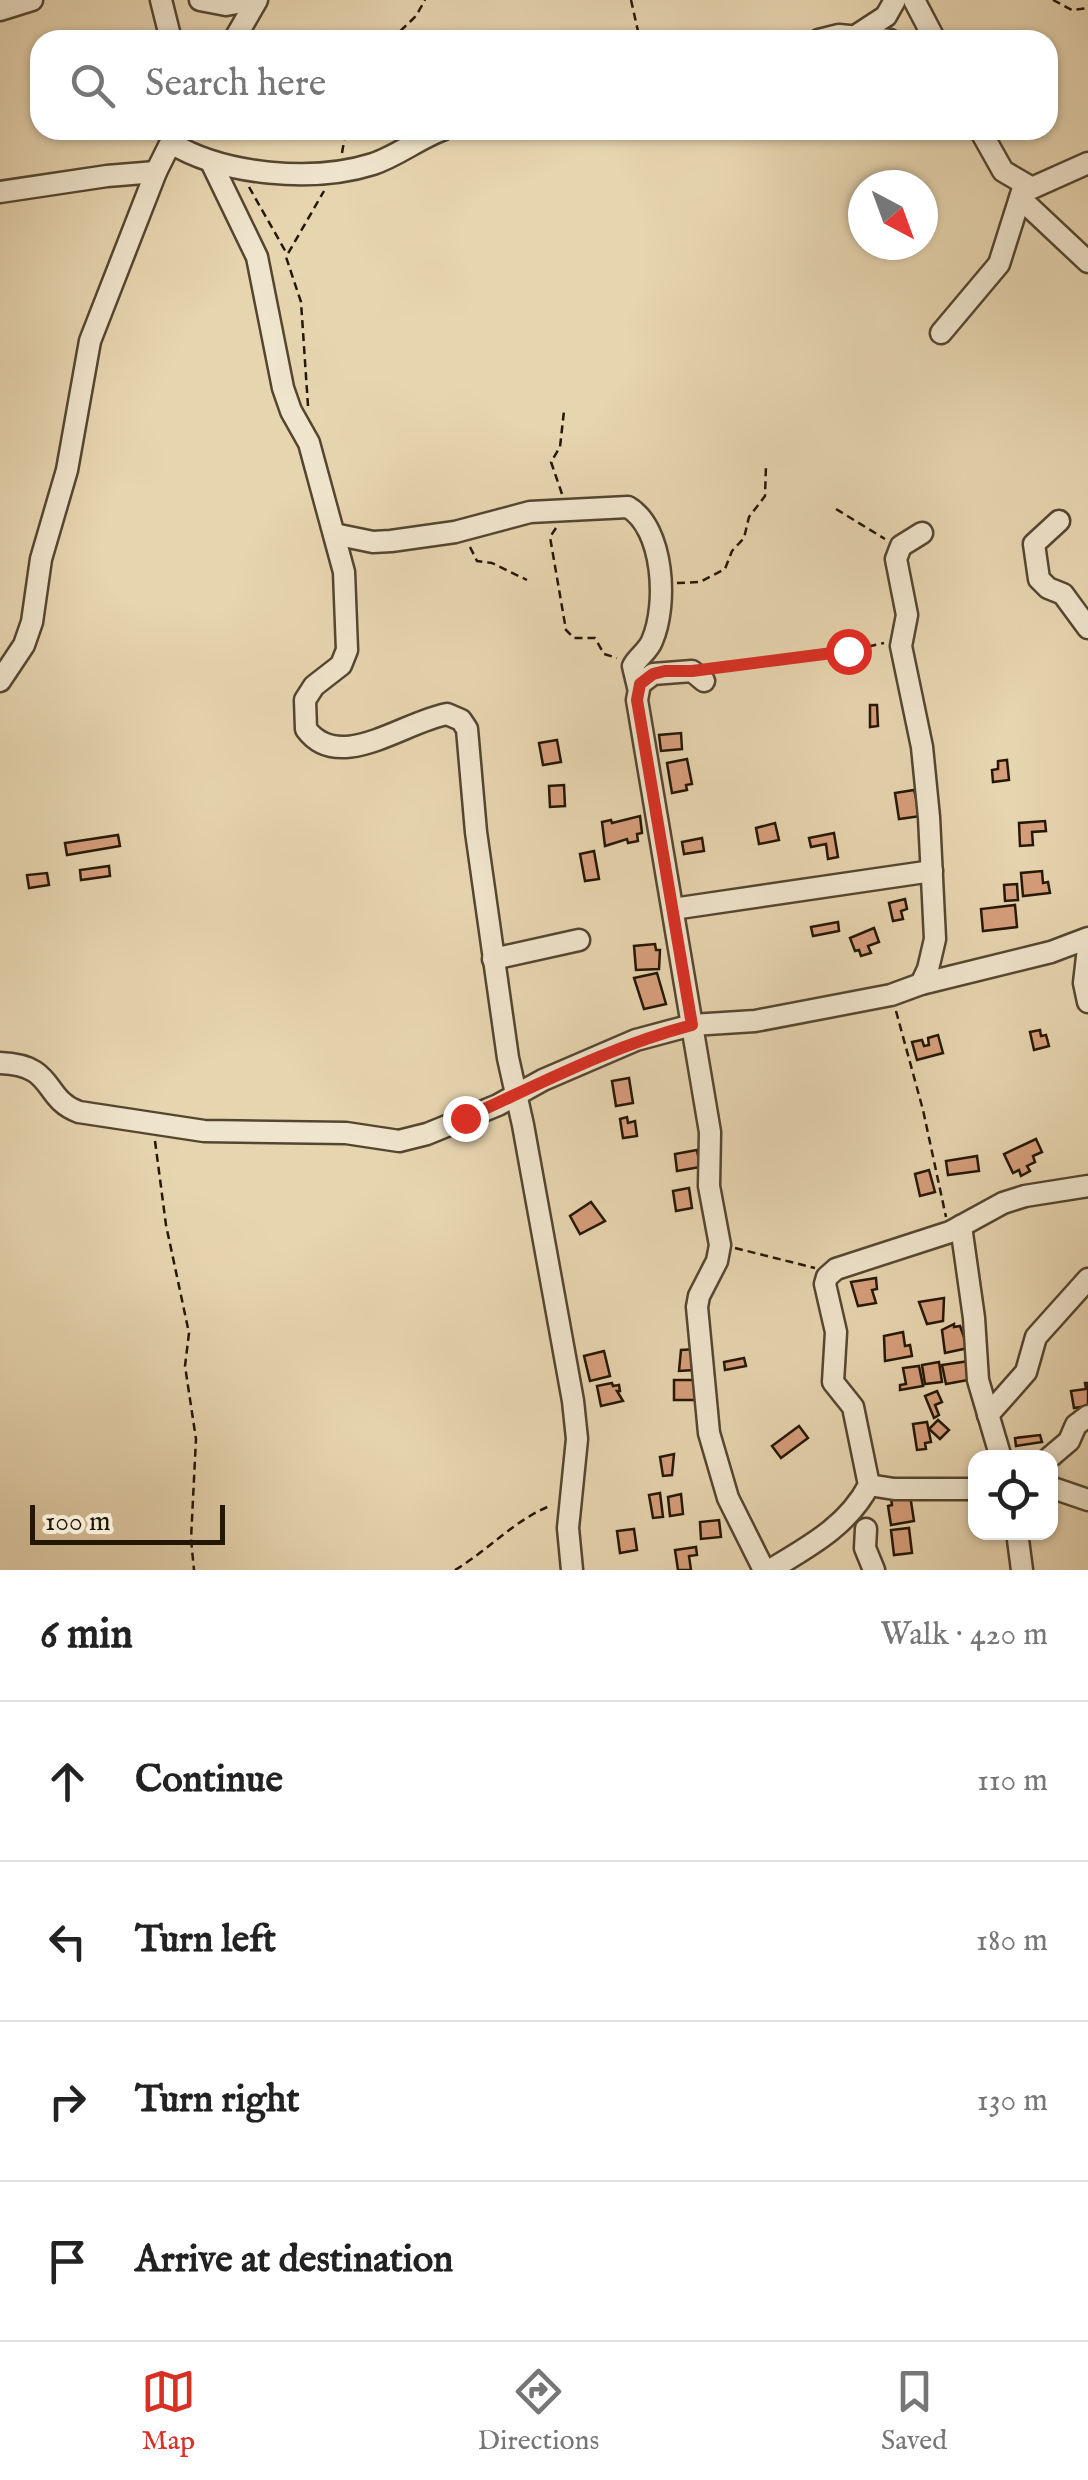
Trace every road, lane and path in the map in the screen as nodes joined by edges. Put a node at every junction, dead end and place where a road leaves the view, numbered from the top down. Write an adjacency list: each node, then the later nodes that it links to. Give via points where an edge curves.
1 (32, 0): 11 (street)
2 (161, 0): 12 (street)
3 (200, 0): 4 (street)
4 (255, 0): 13 (street)
5 (425, 0): 14 (path)
6 (632, 0): 15 (path)
7 (895, 0): 16 (street, via 886,16)
8 (914, 0): 17 (street)
9 (1053, 0): 10 (path, via 1072,10)
10 (1088, 8)
11 (0, 10)
12 (168, 30)
13 (239, 30)
14 (402, 30)
15 (638, 30)
16 (864, 30)
17 (930, 30)
18 (172, 140): 27 (street)
19 (178, 140): 23 (street)
20 (344, 140): 26 (path)
21 (422, 140): 26 (street, via 373,164)
22 (985, 140): 29 (street)
23 (211, 162): 25 (street); 42 (street, via 257,257 283,388 309,443)
24 (1088, 163): 28 (street)
25 (238, 169): 26 (street); 31 (path)
26 (338, 170): 31 (path)
27 (156, 172): 30 (street); 50 (street, via 90,341 32,622)
28 (1078, 174): 29 (street)
29 (1022, 191): 32 (street); 33 (street, via 999,264)
30 (0, 192)
31 (287, 254): 35 (path, via 301,302)
32 (1088, 262)
33 (941, 333)
34 (564, 411): 38 (path, via 551,462)
35 (308, 413)
36 (766, 465): 45 (path, via 765,496 725,570 700,582)
37 (836, 509): 43 (path)
38 (567, 510): 40 (street, via 530,512); 45 (street, via 619,505 636,511 647,525); 48 (path, via 567,522 550,537 566,630 574,638 595,638 608,657)
39 (1058, 521): 46 (street, via 1034,544 1037,572)
40 (455, 532): 42 (street, via 373,542); 44 (path, via 474,559)
41 (922, 533): 43 (street)
42 (334, 534): 57 (street, via 346,584 348,650 342,665 305,700 306,728 320,742 346,749 437,716 461,720)
43 (901, 546): 47 (street, via 896,560 906,606)
44 (527, 580)
45 (660, 582): 48 (street, via 654,635)
46 (1086, 623)
47 (904, 638): 49 (path); 52 (street)
48 (634, 663): 51 (street)
49 (698, 676): 51 (street, via 653,674)
50 (0, 681)
51 (638, 687): 53 (street)
52 (932, 871): 53 (street); 58 (street, via 935,940)
53 (673, 909): 61 (street)
54 (1088, 938): 58 (street)
55 (579, 940): 57 (street)
56 (1088, 948): 60 (street)
57 (493, 960): 63 (street)
58 (921, 984): 59 (street)
59 (891, 995): 61 (street, via 755,1021); 66 (path)
60 (1088, 1002)
61 (692, 1025): 63 (street, via 636,1040); 67 (street)
62 (0, 1063): 64 (street, via 30,1067 72,1110)
63 (516, 1096): 64 (street, via 399,1141); 77 (street, via 573,1401 577,1439)
64 (155, 1124): 81 (path, via 188,1333 185,1366 196,1439)
65 (1088, 1186): 66 (street, via 1025,1196)
66 (955, 1229): 69 (street, via 836,1269); 70 (street)
67 (720, 1245): 69 (path, via 808,1265); 84 (street, via 697,1307 706,1415 728,1498)
68 (1088, 1279): 70 (street, via 1036,1338 1026,1372)
69 (826, 1280): 74 (street, via 836,1332 832,1382 853,1407)
70 (988, 1416): 72 (street)
71 (1088, 1416): 73 (street)
72 (999, 1450)
73 (1058, 1450)
74 (869, 1484): 75 (street); 84 (street, via 845,1519)
75 (968, 1490)
76 (1058, 1490): 78 (street)
77 (570, 1498): 82 (path, via 520,1520); 83 (street)
78 (1088, 1500)
79 (866, 1529): 85 (street)
80 (1018, 1540): 86 (street)
81 (194, 1570)
82 (455, 1570)
83 (572, 1570)
84 (767, 1570)
85 (874, 1570)
86 (1022, 1570)

